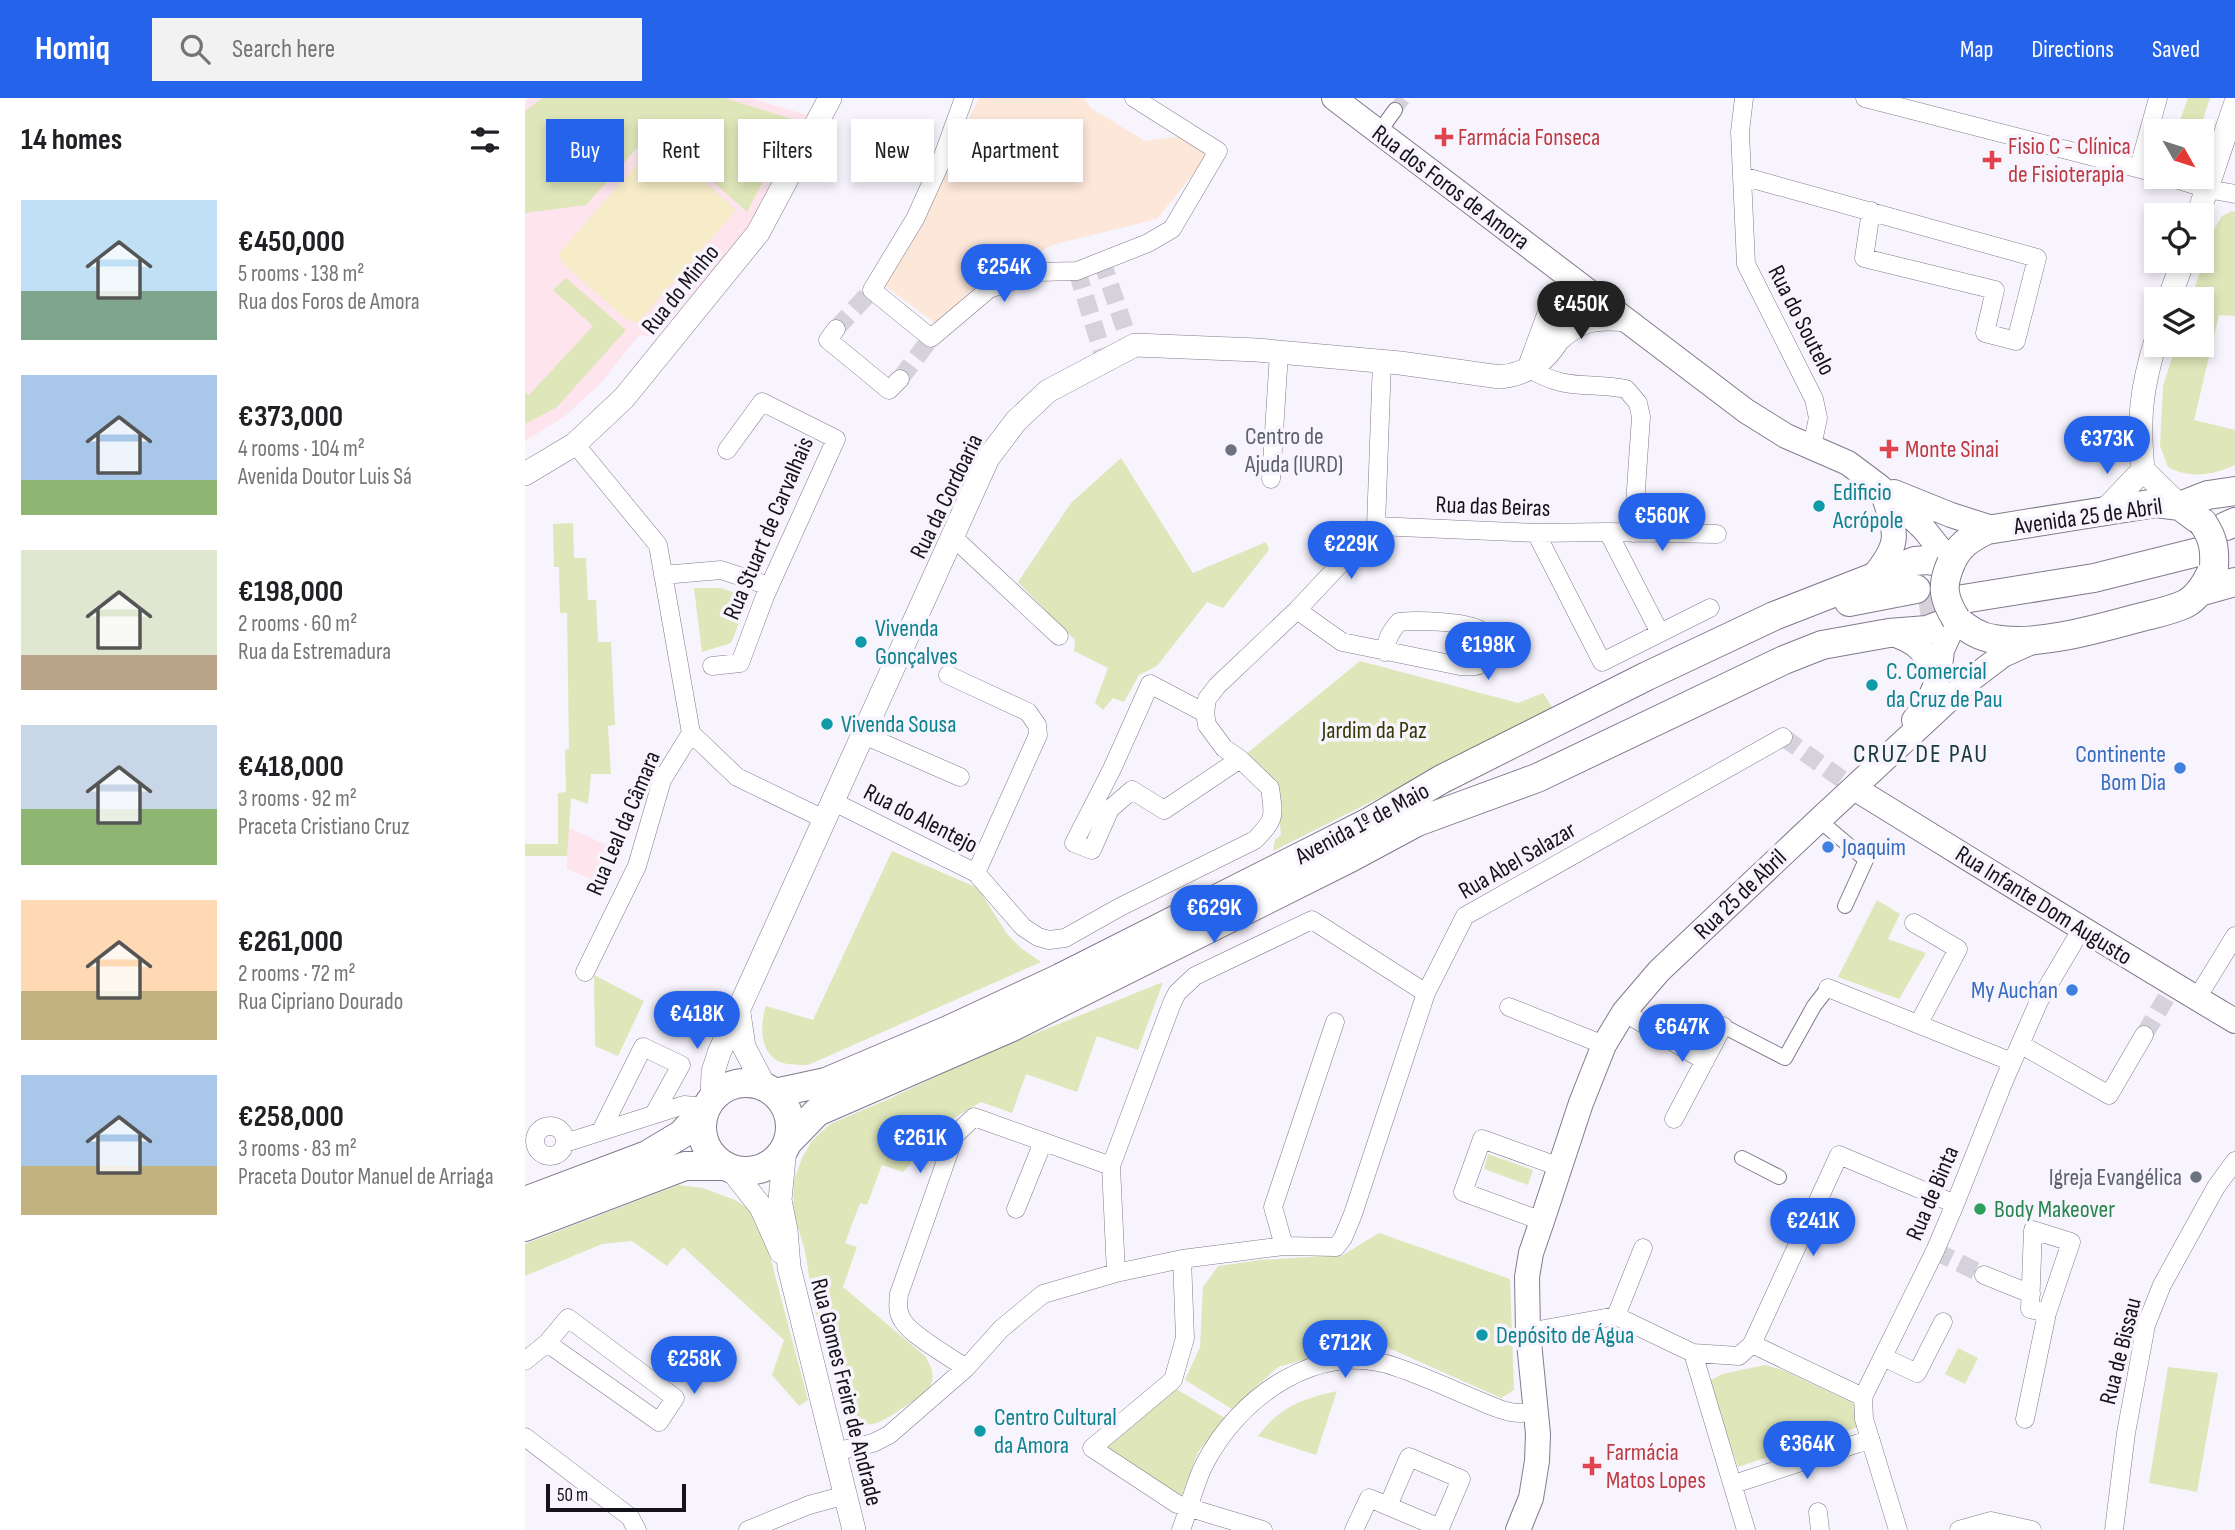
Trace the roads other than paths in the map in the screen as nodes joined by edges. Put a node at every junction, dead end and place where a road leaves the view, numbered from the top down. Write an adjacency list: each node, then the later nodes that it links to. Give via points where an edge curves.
1 (829, 98): 30 (street, Rua do Minho, via 758,233 624,398)
2 (964, 98): 3 (street, via 915,219 872,290 931,338 989,289 1038,272 1077,271 1172,229 1218,151)
3 (1134, 98)
4 (1334, 98): 12 (main road, Rua dos Foros de Amora)
5 (1744, 98): 13 (street, Rua do Soutelo)
6 (1756, 98): 13 (street)
7 (1865, 98): 15 (street)
8 (2158, 98): 11 (street)
9 (2235, 105): 14 (street)
10 (1395, 110): 12 (street)
11 (2155, 119)
12 (1380, 132): 21 (main road, Rua dos Foros de Amora)
13 (1740, 132): 16 (street, Rua do Soutelo)
14 (2214, 168)
15 (2144, 169)
16 (1742, 176): 20 (street); 31 (street, Rua do Soutelo, via 1746,264 1814,398 1818,418)
17 (2207, 189): 18 (street); 19 (street)
18 (2235, 194)
19 (2203, 203)
20 (1871, 211): 20 (street, via 2037,258 2016,341 1985,332 1995,290 1864,258)
21 (1574, 281): 22 (main road, Rua dos Foros de Amora); 24 (street, via 1573,302); 28 (street, via 1553,303)
22 (1626, 320): 24 (street, via 1602,317 1583,322); 31 (main road, Rua dos Foros de Amora, via 1746,411)
23 (836, 329): 29 (street, via 828,340 890,390)
24 (1558, 340): 28 (street)
25 (1279, 353): 27 (street, Rua da Cordoaria); 35 (street); 46 (street, Rua da Cordoaria, via 1135,345 1048,391 1016,421 988,458)
26 (2151, 357): 33 (street, via 2140,402)
27 (1382, 361): 28 (street, Rua da Cordoaria, via 1500,377); 40 (street)
28 (1529, 368): 44 (street, via 1565,384 1626,390 1638,403)
29 (899, 379)
30 (575, 444): 34 (street, Rua do Minho); 48 (street, via 658,545)
31 (1812, 446): 36 (main road, Rua dos Foros de Amora, via 1848,463)
32 (727, 450): 50 (street, Rua Stuart de Carvalhais, via 762,402 836,439)
33 (2143, 470): 38 (street); 39 (street)
34 (525, 474)
35 (1271, 479)
36 (1880, 487): 41 (main road, Rua dos Foros de Amora); 49 (main road, via 1895,542); 51 (main road, Rua dos Foros de Amora, via 1924,529)
37 (2235, 491): 38 (main road, Avenida 25 de Abril)
38 (2180, 506): 39 (main road, Avenida 25 de Abril, via 2156,503); 47 (main road, Avenida 25 de Abril)
39 (2103, 512): 41 (main road, Avenida 25 de Abril)
40 (1376, 526): 43 (street, Rua das Beiras); 53 (street)
41 (1995, 528): 51 (main road, Avenida 25 de Abril, via 1966,541 1957,551)
42 (1608, 532): 43 (street, Rua das Beiras); 44 (street, Rua das Beiras); 54 (street)
43 (1536, 533): 54 (street, via 1602,662)
44 (1633, 533): 45 (street, Rua das Beiras)
45 (1717, 534)
46 (953, 537): 56 (street); 64 (street, Rua da Cordoaria)
47 (2219, 543): 51 (main road); 57 (main road, via 2199,592 2185,604 2097,629)
48 (663, 575): 50 (street, via 721,570); 63 (street)
49 (1873, 578): 51 (main road, Avenida 1º de Maio, via 1927,560); 72 (main road, Avenida 1º de Maio, via 1774,616 1647,676 1442,779)
50 (769, 586): 59 (street, Rua Stuart de Carvalhais, via 740,663)
51 (1958, 591): 55 (main road, Avenida 1º de Maio, via 1933,629); 57 (main road, via 1977,634 2007,641); 61 (main road, Rua 25 de Abril)
52 (1710, 608): 54 (street)
53 (1297, 610): 58 (street, via 1342,642); 62 (street, via 1217,686 1207,699)
54 (1660, 633)
55 (1889, 633): 61 (main road, via 1924,653); 73 (main road, Avenida 1º de Maio, via 1822,645 1784,660 1547,774)
56 (1059, 636)
57 (2041, 638): 66 (main road, Rua 25 de Abril, via 2003,655 1980,672)
58 (1385, 652): 58 (street, via 1472,667 1482,664 1488,644 1477,628 1409,621 1399,622 1391,631)
59 (712, 666)
60 (949, 675): 74 (street, via 1028,712 1037,725 1038,735)
61 (1935, 684): 66 (main road, Rua 25 de Abril, via 1929,700)
62 (1205, 713): 67 (street, Rua do Alentejo, via 1217,739); 67 (street, via 1150,684 1074,843 1092,850 1110,809 1132,790 1164,810)
63 (691, 733): 70 (street, Rua do Alentejo, via 737,777); 79 (street, Rua Leal da Câmara, via 662,780 637,866)
64 (864, 735): 68 (street); 70 (street, Rua da Cordoaria)
65 (1783, 737): 81 (street, Rua Abel Salazar, via 1465,916)
66 (1889, 755): 69 (main road, Rua 25 de Abril)
67 (1240, 759): 74 (street, Rua do Alentejo, via 1270,788 1273,815 1255,840 1065,938 1049,940 1023,927)
68 (960, 777)
69 (1854, 788): 71 (main road, Rua 25 de Abril); 77 (main road, Rua Infante Dom Augusto)
70 (830, 811): 74 (street, Rua do Alentejo); 85 (street, Rua da Cordoaria)
71 (1819, 820): 75 (street, via 1866,860); 84 (main road, Rua 25 de Abril, via 1659,971)
72 (1369, 822): 73 (main road, via 1802,617 1853,601 1917,597 1776,648); 95 (main road, Avenida 1º de Maio, via 946,1031 826,1082)
73 (1417, 822): 101 (main road, Avenida 1º de Maio, via 1010,1028 817,1112)
74 (976, 873)
75 (1845, 906)
76 (1914, 923): 88 (street, via 1958,948)
77 (2081, 930): 82 (main road, Rua Infante Dom Augusto, via 2170,991); 91 (street, Rua de Binta, via 2050,979)
78 (2235, 936): 82 (street)
79 (585, 972)
80 (1828, 988): 88 (street); 89 (street, via 1785,1058)
81 (1426, 993): 105 (street, via 1313,919 1195,976 1177,993); 114 (street, Rua Abel Salazar, via 1343,1238 1336,1247)
82 (2197, 998): 86 (main road, Rua Infante Dom Augusto)
83 (1509, 1007): 92 (street)
84 (1624, 1012): 92 (main road, Rua 25 de Abril); 93 (street)
85 (738, 1015): 95 (street, via 744,1046); 96 (street, Rua da Cordoaria, via 719,1053)
86 (2235, 1021)
87 (1335, 1022): 114 (street, via 1273,1207)
88 (1920, 1023): 94 (street)
89 (1723, 1026): 93 (street)
90 (2144, 1035): 91 (street, via 2109,1095)
91 (2020, 1044): 94 (street, Rua de Binta)
92 (1604, 1045): 107 (main road, Rua 25 de Abril)
93 (1705, 1061): 98 (street)
94 (2012, 1062): 110 (street, Rua de Binta)
95 (770, 1090): 96 (main road, via 731,1085); 101 (main road, via 784,1103 789,1116)
96 (709, 1103): 97 (street); 106 (main road, via 703,1140); 109 (main road, via 670,1143)
97 (654, 1114): 99 (street); 99 (street, via 681,1065 643,1047)
98 (1674, 1119)
99 (601, 1131): 102 (street, via 565,1143 561,1152 552,1156)
100 (1043, 1142): 105 (street); 111 (street); 130 (street, via 974,1117 955,1135 899,1294 898,1308 910,1330)
101 (786, 1146): 106 (main road, via 775,1161 761,1169); 117 (street, via 780,1200)
102 (531, 1148)
103 (1742, 1158): 108 (street)
104 (2235, 1161): 152 (street, Rua de Bissau, via 2162,1285 2146,1325 2126,1433)
105 (1111, 1166): 118 (street)
106 (727, 1167): 113 (main road, via 685,1166); 117 (street, via 761,1207)
107 (1560, 1167): 112 (main road, Rua 25 de Abril); 112 (street, via 1482,1139 1463,1192)
108 (1779, 1177)
109 (525, 1201)
110 (1955, 1204): 126 (street, via 1839,1155); 128 (street, Rua de Binta)
111 (1016, 1209)
112 (1542, 1221): 124 (main road, Rua 25 de Abril, via 1527,1278)
113 (525, 1227)
114 (1284, 1246): 116 (street)
115 (1643, 1248): 122 (street)
116 (1182, 1259): 118 (street); 140 (street, via 1185,1338 1173,1380 1092,1448)
117 (789, 1267): 136 (street, Rua Gomes Freire de Andrade)
118 (1116, 1273): 130 (street, via 1043,1294 1001,1329)
119 (1984, 1275): 120 (street)
120 (2031, 1294): 121 (street, via 2030,1309); 121 (street, via 2033,1230 2071,1242)
121 (2047, 1313): 133 (street)
122 (1616, 1315): 124 (street); 127 (street)
123 (1944, 1322): 128 (street, via 1917,1373)
124 (1528, 1332): 132 (main road, Rua 25 de Abril)
125 (547, 1343): 125 (street, via 659,1422 675,1398 568,1318); 129 (street)
126 (1746, 1350): 127 (street); 131 (street)
127 (1693, 1353): 137 (street)
128 (1882, 1357): 131 (street, Rua de Binta)
129 (525, 1361)
130 (966, 1368): 136 (street, via 889,1435)
131 (1863, 1397): 135 (street)
132 (1537, 1410): 140 (street, via 1498,1409 1366,1360 1341,1361 1292,1374 1250,1404 1216,1445 1203,1466); 147 (main road, Rua 25 de Abril, via 1537,1461 1531,1498)
133 (2025, 1419)
134 (525, 1437): 141 (street, via 630,1517)
135 (1871, 1441): 137 (street); 149 (street)
136 (834, 1452): 138 (street, Rua Gomes Freire de Andrade)
137 (1734, 1484): 148 (street)
138 (846, 1495): 142 (street); 143 (street, Rua Gomes Freire de Andrade)
139 (1388, 1506): 146 (street, via 1369,1498)
140 (1189, 1508): 144 (street); 145 (street)
141 (637, 1530)
142 (748, 1530)
143 (854, 1530)
144 (1181, 1530)
145 (1263, 1530)
146 (1354, 1530)
147 (1518, 1530)
148 (1746, 1530)
149 (1898, 1530)
150 (1959, 1530): 151 (street, via 1991,1521)
151 (2032, 1530)
152 (2115, 1530)

